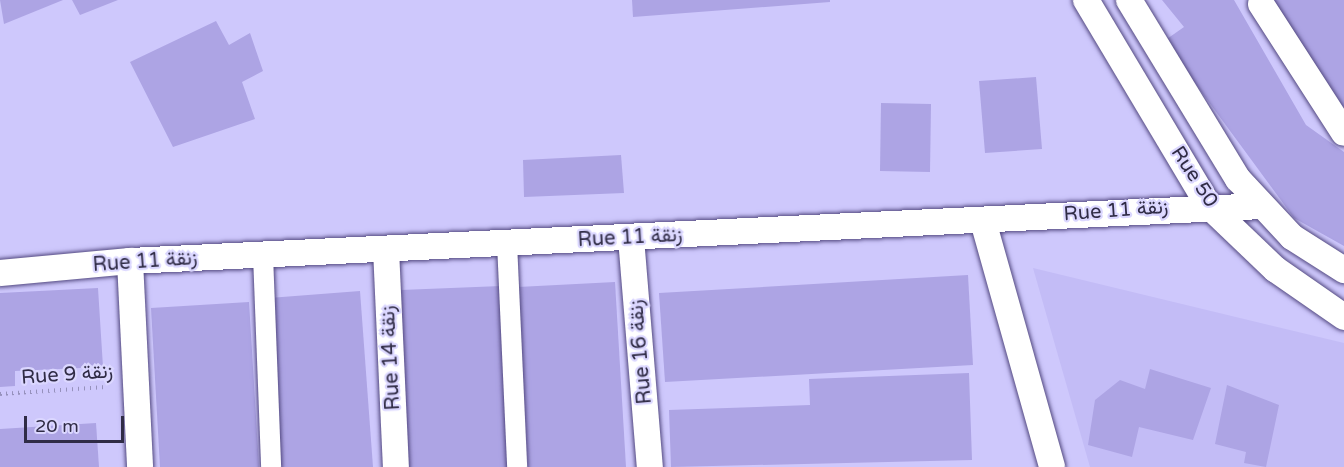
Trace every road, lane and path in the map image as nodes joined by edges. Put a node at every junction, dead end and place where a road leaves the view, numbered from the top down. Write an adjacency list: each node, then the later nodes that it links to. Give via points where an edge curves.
1 (1086, 0): 5 (street, Rue 50)
2 (1129, 0): 6 (street, Rue 50)
3 (1261, 4): 4 (street)
4 (1344, 133)
5 (1208, 205): 6 (street, Rue 11 زنقة); 7 (street, Rue 11 زنقة); 15 (street, Rue 50, via 1275,269)
6 (1261, 206): 13 (street, Rue 50, via 1292,237)
7 (983, 221): 8 (street, Rue 11 زنقة); 23 (street)
8 (632, 238): 9 (street, Rue 11 زنقة); 22 (street, Rue 16 زنقة)
9 (507, 243): 10 (street, Rue 11 زنقة); 21 (street)
10 (386, 249): 11 (street, Rue 11 زنقة); 20 (street, Rue 14 زنقة)
11 (263, 255): 12 (street, Rue 11 زنقة); 19 (street)
12 (130, 261): 14 (street, Rue 11 زنقة); 16 (street)
13 (1344, 270)
14 (0, 273)
15 (1344, 317)
16 (136, 385): 17 (path, Rue 9 زنقة); 18 (street)
17 (0, 394)
18 (140, 467)
19 (271, 467)
20 (396, 467)
21 (517, 467)
22 (650, 467)
23 (1052, 467)

